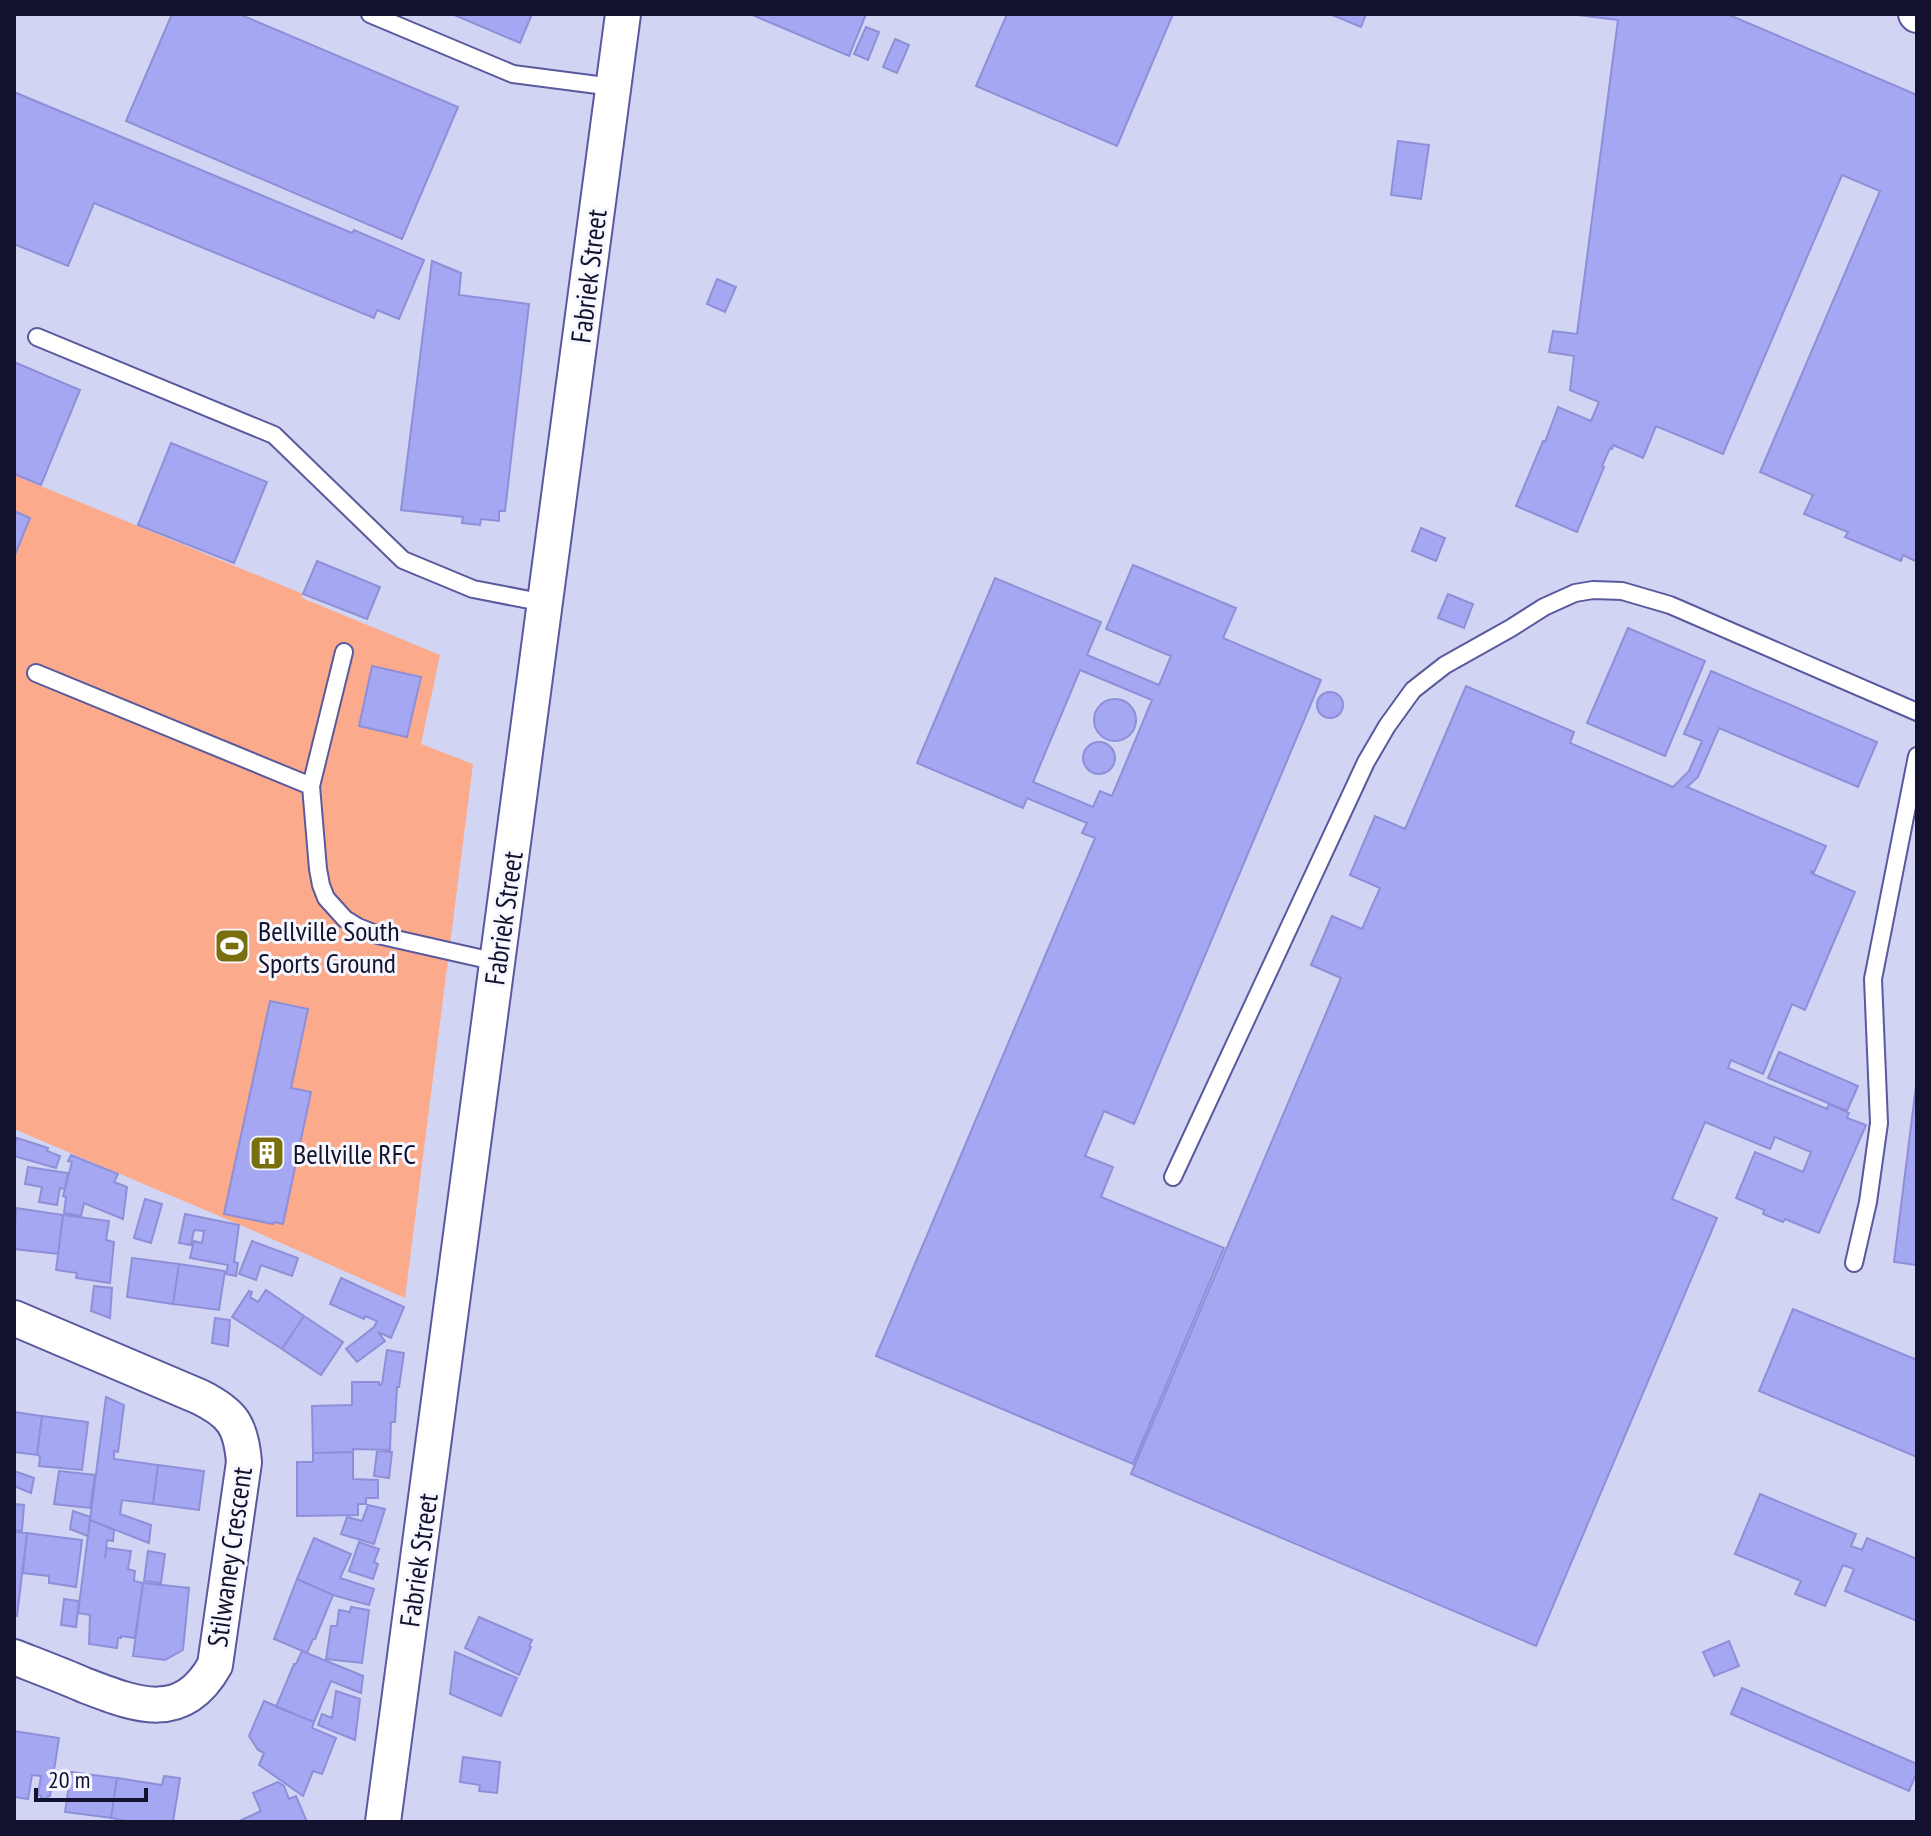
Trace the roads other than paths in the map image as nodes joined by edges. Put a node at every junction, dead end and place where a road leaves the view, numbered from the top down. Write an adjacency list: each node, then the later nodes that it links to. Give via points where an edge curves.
1 (370, 14): 3 (lane, via 513,74)
2 (623, 14): 3 (street, Fabriek Street)
3 (613, 87): 5 (street, Fabriek Street)
4 (37, 337): 5 (lane, via 274,435 403,560 473,589)
5 (545, 603): 11 (street, Fabriek Street)
6 (344, 652): 10 (lane)
7 (36, 673): 10 (lane)
8 (1917, 712): 12 (lane, via 1670,605 1622,591 1575,593 1445,665 1413,690 1366,762)
9 (1917, 756): 13 (lane, via 1873,979 1879,1123)
10 (311, 786): 11 (lane, via 321,885 345,919 378,935)
11 (497, 962): 16 (street, Fabriek Street)
12 (1173, 1177)
13 (1854, 1263)
14 (14, 1318): 15 (street, Stilwaney Crescent, via 222,1408 236,1425 244,1462 215,1665 195,1691 164,1705 123,1700)
15 (14, 1657)
16 (383, 1822)

